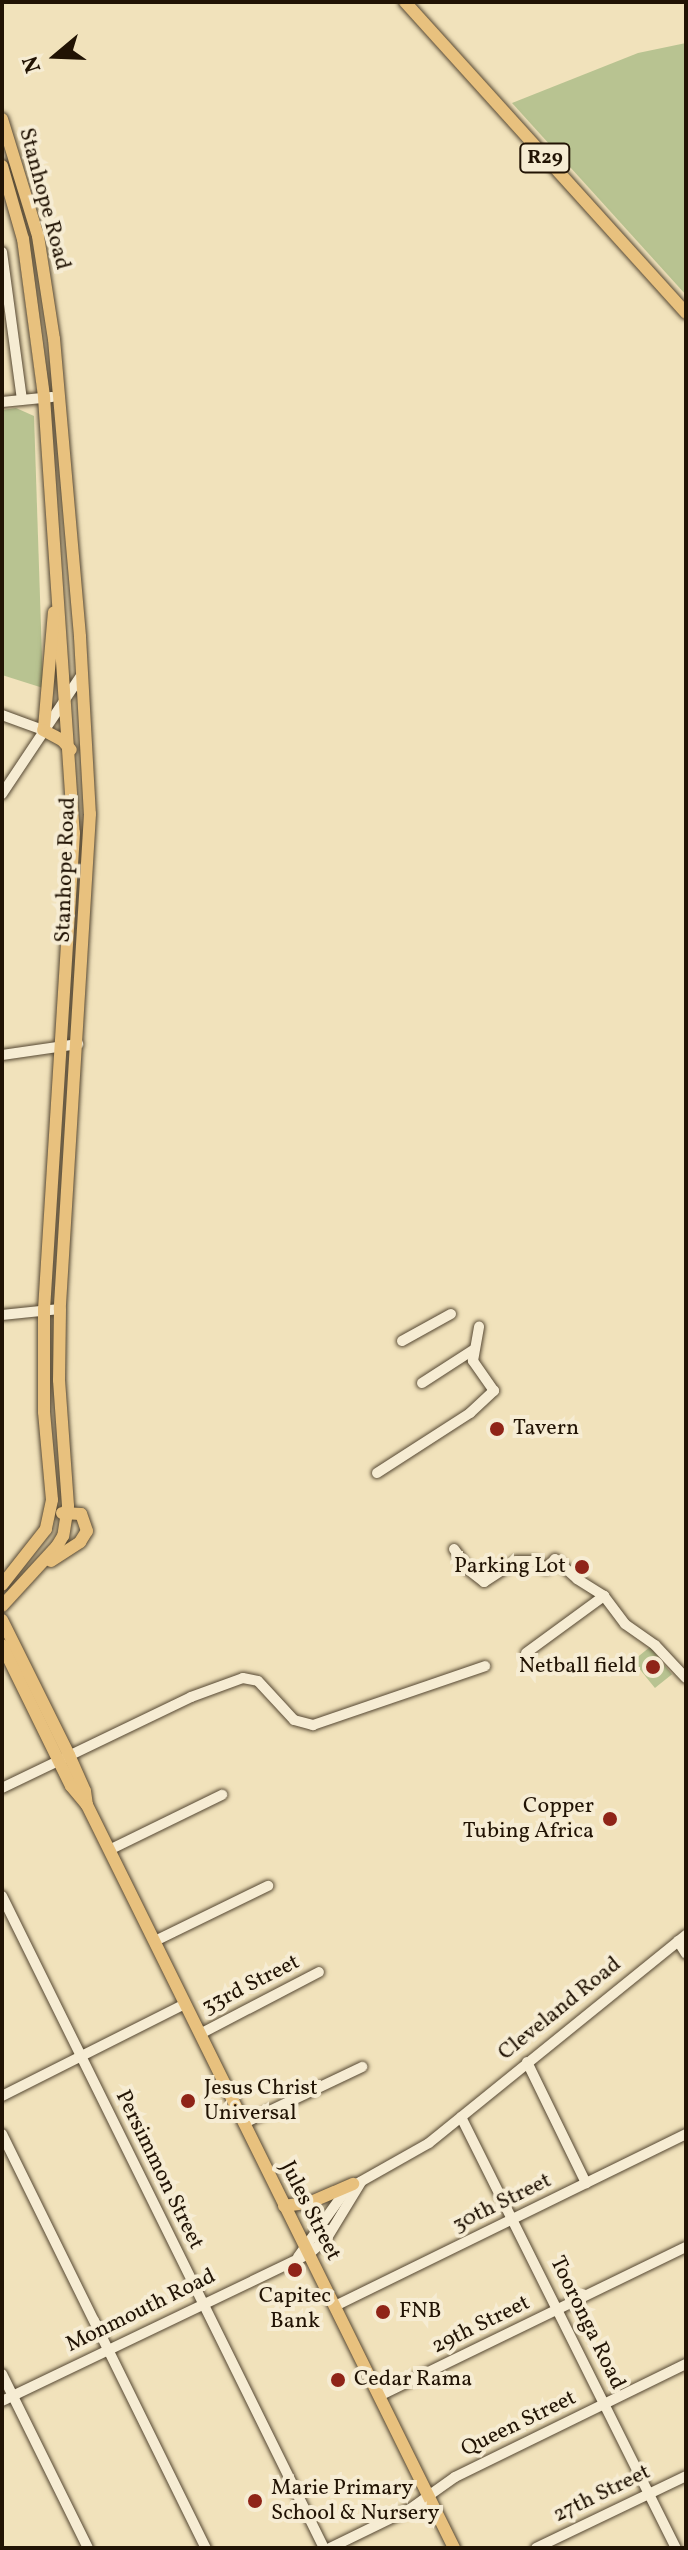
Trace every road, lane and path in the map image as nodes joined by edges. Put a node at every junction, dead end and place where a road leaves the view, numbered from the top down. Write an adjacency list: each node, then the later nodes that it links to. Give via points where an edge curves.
1 (405, 2): 7 (main road, R29)
2 (2, 119): 4 (main road, Stanhope Road)
3 (2, 166): 5 (main road, Stanhope Road)
4 (38, 236): 5 (main road); 8 (main road, Stanhope Road)
5 (23, 239): 9 (main road, Stanhope Road)
6 (2, 252): 10 (street)
7 (686, 313)
8 (59, 396): 9 (street); 13 (main road, Stanhope Road)
9 (44, 397): 10 (street); 12 (main road, Stanhope Road)
10 (22, 400): 11 (street)
11 (2, 402)
12 (58, 567): 14 (main road, Stanhope Road); 16 (main road)
13 (82, 674): 14 (street); 19 (main road, Stanhope Road, via 90,814)
14 (66, 693): 16 (street); 17 (main road, Stanhope Road)
15 (2, 715): 16 (street)
16 (44, 729): 17 (main road); 18 (street)
17 (71, 750): 20 (main road, Stanhope Road, via 74,833)
18 (2, 794)
19 (78, 1044): 20 (street); 23 (main road, Stanhope Road)
20 (62, 1046): 21 (street); 22 (main road, Stanhope Road)
21 (2, 1055)
22 (57, 1111): 23 (main road); 24 (main road, Stanhope Road)
23 (73, 1113): 25 (main road, Stanhope Road)
24 (44, 1309): 25 (street); 27 (street); 31 (main road, Stanhope Road)
25 (60, 1309): 32 (main road, Stanhope Road)
26 (451, 1314): 29 (street)
27 (2, 1315)
28 (479, 1327): 30 (street)
29 (402, 1341)
30 (473, 1350): 33 (street); 34 (street, via 477,1369 494,1391 470,1413)
31 (42, 1377): 32 (main road); 36 (main road, Stanhope Road)
32 (59, 1380): 35 (main road, Stanhope Road)
33 (422, 1383)
34 (377, 1473)
35 (67, 1512): 36 (main road); 39 (main road, Stanhope Road, via 63,1536); 39 (main road, via 83,1517 86,1534)
36 (50, 1516): 38 (main road)
37 (454, 1549): 42 (street, via 484,1582 516,1561 536,1561 546,1569 555,1559)
38 (18, 1566): 40 (main road); 41 (main road)
39 (38, 1569): 43 (main road, Stanhope Road)
40 (2, 1570)
41 (2, 1585)
42 (604, 1596): 46 (street); 48 (street, via 625,1624 655,1645)
43 (2, 1606)
44 (2, 1620): 49 (main road, Jules Street)
45 (2, 1645): 49 (main road, Jules Street)
46 (526, 1653)
47 (485, 1666): 49 (street, via 313,1725 294,1720 258,1681 243,1678)
48 (686, 1678)
49 (64, 1758): 50 (street); 52 (main road, Jules Street, via 71,1786 87,1805)
50 (2, 1788)
51 (222, 1795): 52 (street)
52 (109, 1850): 56 (main road, Jules Street)
53 (268, 1886): 56 (street)
54 (2, 1896): 61 (street, Persimmon Street)
55 (682, 1938): 57 (street); 62 (street, Cleveland Road)
56 (155, 1941): 59 (main road, Jules Street)
57 (686, 1954)
58 (319, 1972): 60 (street, 33rd Street)
59 (185, 2004): 60 (main road, Jules Street); 61 (street)
60 (200, 2034): 66 (main road, Jules Street)
61 (80, 2057): 64 (street); 75 (street, Persimmon Street)
62 (527, 2062): 65 (street, Cleveland Road); 70 (street)
63 (362, 2067): 66 (street)
64 (2, 2096)
65 (461, 2117): 69 (street, Cleveland Road, via 417,2152); 72 (street, Tooronga Road)
66 (244, 2123): 71 (main road, Jules Street)
67 (2, 2134): 78 (street)
68 (686, 2134): 70 (street, 30th Street)
69 (357, 2183): 71 (main road, via 311,2202); 74 (street)
70 (586, 2183): 72 (street, 30th Street)
71 (284, 2206): 74 (main road, Jules Street)
72 (514, 2220): 76 (street, 30th Street); 77 (street, Tooronga Road)
73 (686, 2247): 77 (street, 29th Street)
74 (304, 2252): 75 (street, Monmouth Road); 76 (main road, Jules Street)
75 (202, 2303): 78 (street, Monmouth Road); 89 (street, Persimmon Street)
76 (335, 2306): 81 (main road, Jules Street)
77 (558, 2309): 81 (street, 29th Street); 83 (street, Tooronga Road)
78 (108, 2350): 82 (street, Monmouth Road); 88 (street)
79 (686, 2364): 83 (street, Queen Street)
80 (2, 2374): 82 (street)
81 (379, 2396): 86 (main road, Jules Street)
82 (7, 2398): 87 (street)
83 (605, 2404): 85 (street, Tooronga Road); 86 (street, Queen Street, via 455,2477)
84 (686, 2476): 85 (street, 27th Street)
85 (650, 2493): 92 (street, 27th Street); 93 (street, Tooronga Road)
86 (429, 2498): 90 (street, Queen Street); 91 (main road, Jules Street)
87 (88, 2548)
88 (206, 2548)
89 (324, 2548)
90 (330, 2548)
91 (454, 2548)
92 (536, 2548)
93 (676, 2548)

